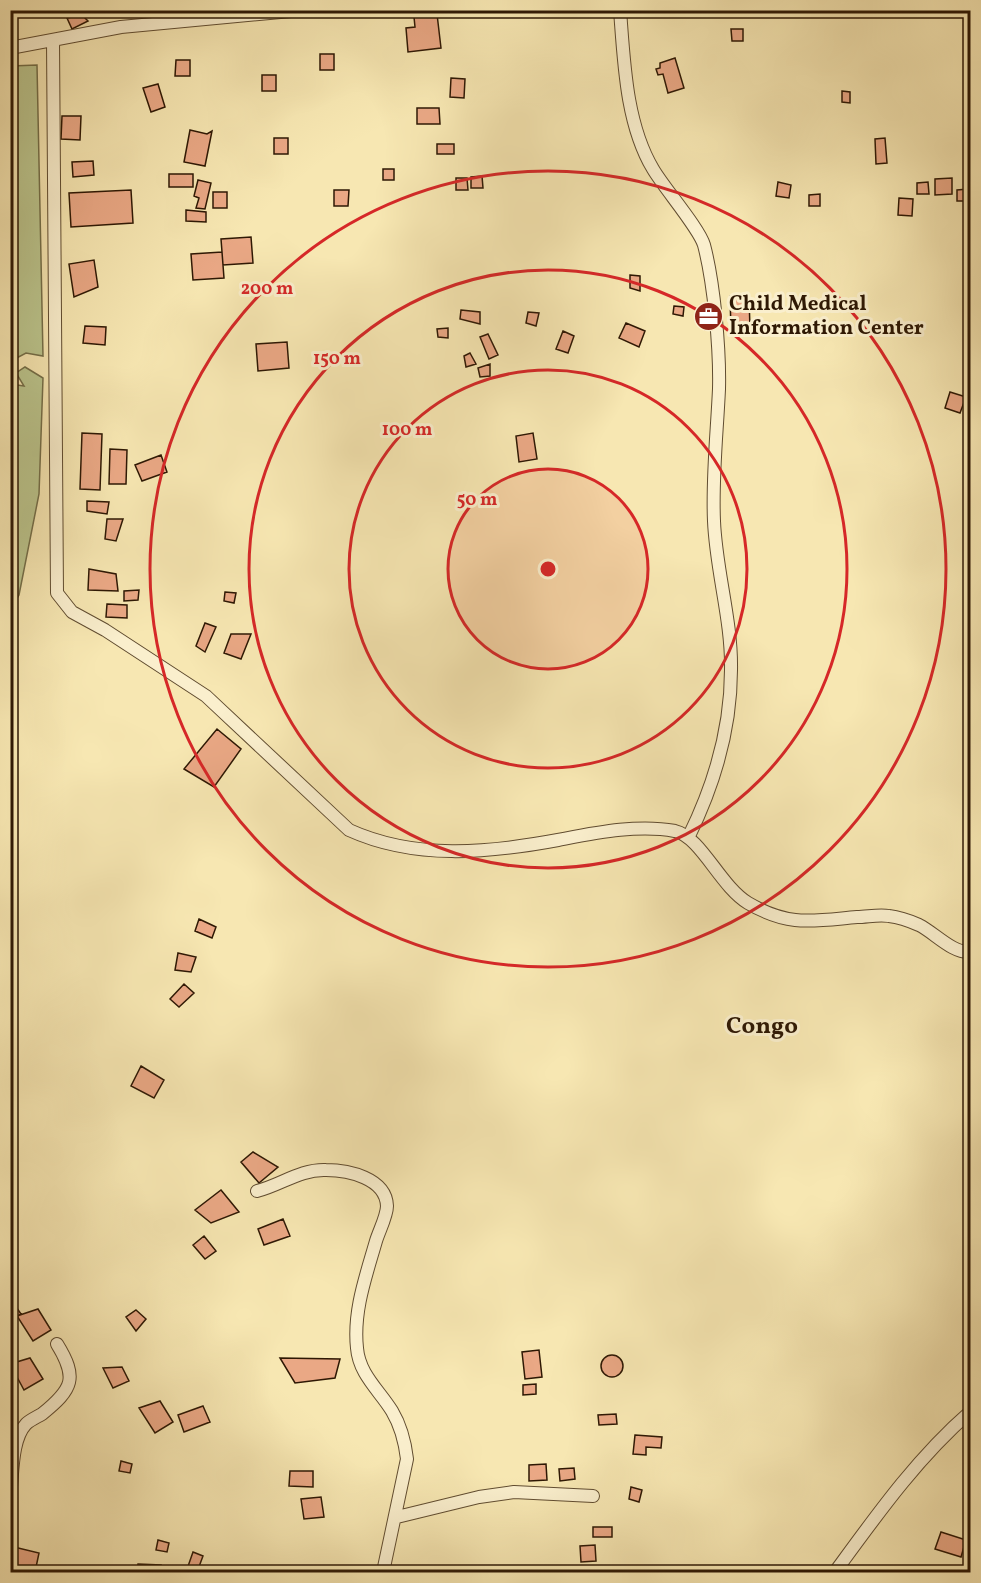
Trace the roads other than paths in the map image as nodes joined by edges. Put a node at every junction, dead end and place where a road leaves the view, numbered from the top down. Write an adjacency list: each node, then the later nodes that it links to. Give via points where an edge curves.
1 (302, 10): 3 (street, via 121,27)
2 (620, 10): 5 (street, via 634,121 652,168 703,241 712,280 719,386 714,522 731,670 727,719 718,760 706,802)
3 (53, 41): 4 (street); 5 (street, via 57,594 72,612 206,696 349,830 374,842 447,852 513,849 600,832 643,829)
4 (10, 48)
5 (689, 836): 6 (street, via 716,873 745,901 774,917 799,922 887,915 919,925)
6 (970, 952)
7 (257, 1191): 12 (street, via 276,1186 293,1175 325,1170 359,1174 379,1186 387,1206 361,1291 357,1352 364,1373 393,1412 405,1441 407,1459)
8 (57, 1344): 10 (street, via 70,1365 70,1382 58,1399 26,1424 18,1439)
9 (970, 1412): 14 (street, via 887,1500)
10 (10, 1496)
11 (593, 1496): 12 (street, via 514,1491)
12 (397, 1517): 13 (street)
13 (383, 1572)
14 (835, 1572)

